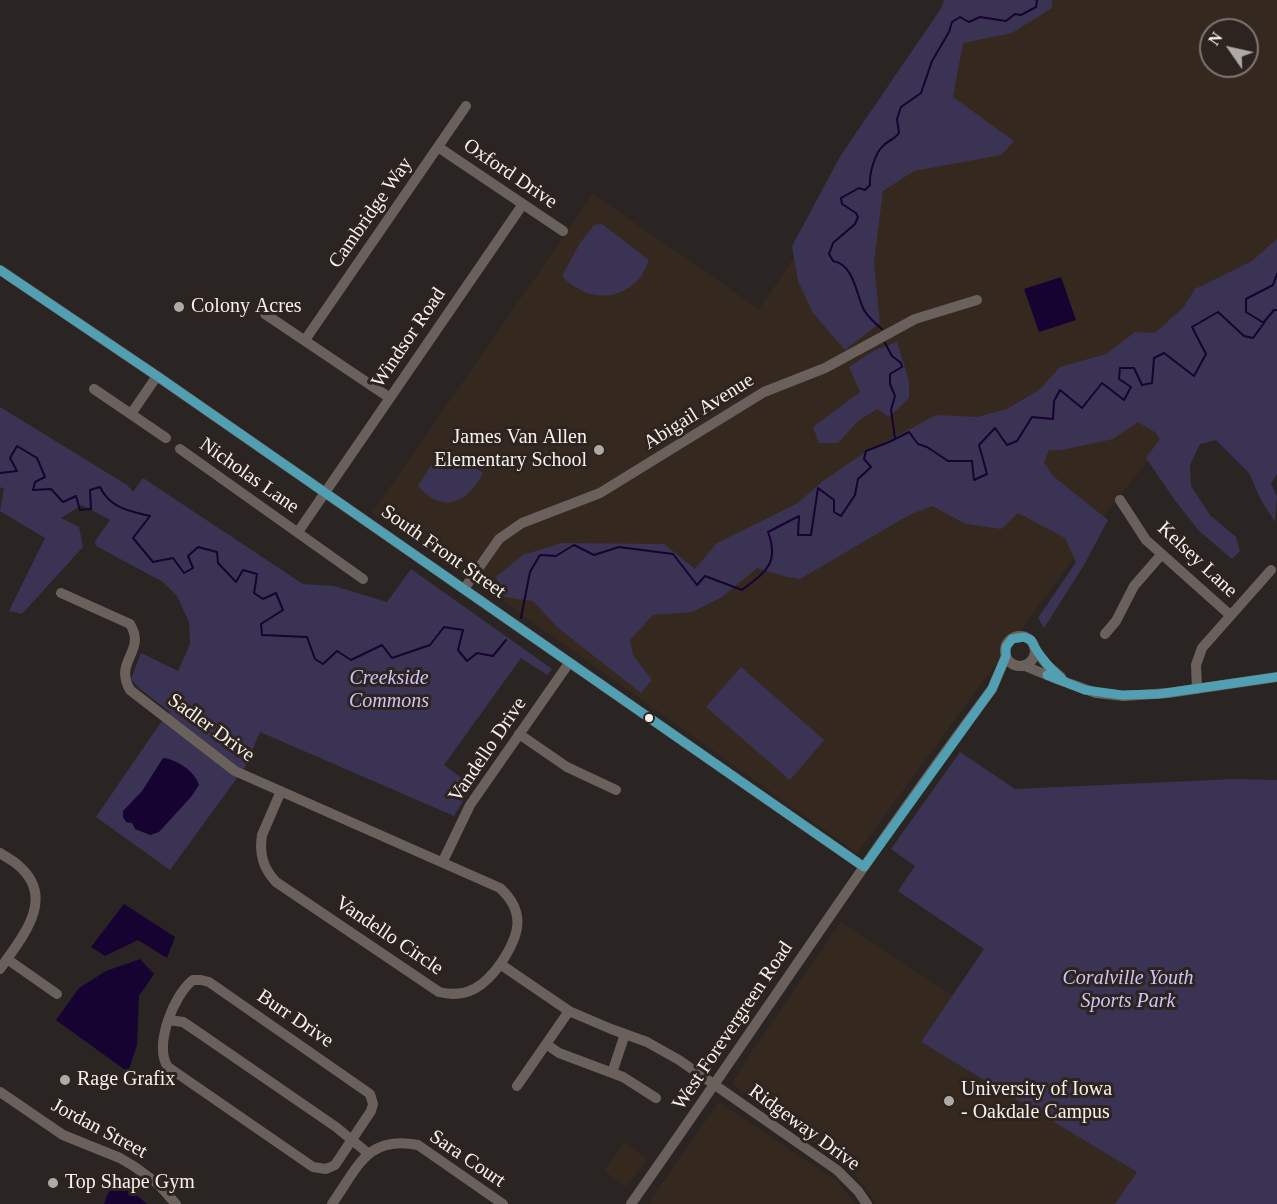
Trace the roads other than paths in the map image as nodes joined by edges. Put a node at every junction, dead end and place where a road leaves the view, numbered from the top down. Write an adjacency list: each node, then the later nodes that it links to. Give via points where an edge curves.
1 (466, 106): 2 (street, Cambridge Way)
2 (438, 147): 3 (street, Oxford Drive); 8 (street, Cambridge Way)
3 (523, 204): 4 (street, Oxford Drive); 11 (street, Windsor Road)
4 (563, 231)
5 (0, 270): 9 (street, South Front Street)
6 (978, 300): 21 (street, Abigail Avenue, via 915,320 825,368 764,392 600,493 509,530)
7 (265, 314): 8 (street)
8 (305, 340): 11 (street)
9 (157, 376): 12 (street); 15 (street, South Front Street)
10 (94, 389): 12 (street)
11 (390, 398): 15 (street, Windsor Road)
12 (131, 414): 13 (street)
13 (166, 438)
14 (180, 449): 17 (street, Nicholas Lane)
15 (324, 493): 17 (street, Nicholas Lane); 21 (street, South Front Street)
16 (1120, 500): 18 (street, Kelsey Lane, via 1146,540)
17 (298, 532): 20 (street, Nicholas Lane)
18 (1161, 555): 23 (street, Kelsey Lane); 24 (street, via 1134,586)
19 (1271, 570): 23 (street)
20 (363, 579)
21 (464, 589): 27 (street, South Front Street)
22 (60, 593): 35 (street, Sadler Drive, via 130,624 136,644 124,675 130,690 228,767)
23 (1230, 615): 32 (street, via 1202,648 1195,675)
24 (1105, 634)
25 (1036, 651): 26 (street, via 1027,638 1016,637 1006,647); 28 (street, via 1033,659); 30 (street)
26 (1006, 656): 28 (street, via 1011,663); 31 (street)
27 (569, 663): 33 (street, Vandello Drive); 38 (street, South Front Street)
28 (1022, 666): 30 (street); 31 (street)
29 (1277, 677): 32 (street)
30 (1065, 682): 32 (street, via 1096,693 1139,697)
31 (992, 689): 38 (street, West Forevergreen Road)
32 (1197, 689)
33 (519, 734): 34 (street, via 567,767); 37 (street, Vandello Drive, via 470,805)
34 (616, 790)
35 (281, 791): 37 (street, Sadler Drive); 40 (street, Vandello Circle, via 261,843 266,868 276,882 439,992 473,990 487,981)
36 (0, 853): 39 (street, via 20,866 36,894 30,925)
37 (444, 861): 40 (street, Vandello Circle, via 493,883 511,900 517,932)
38 (864, 867): 49 (street, West Forevergreen Road)
39 (7, 959): 41 (street); 42 (street)
40 (500, 964): 43 (street, Ridgeway Drive)
41 (0, 969)
42 (57, 994)
43 (568, 1011): 45 (street, Ridgeway Drive); 46 (street)
44 (169, 1020): 52 (street, via 183,1022); 52 (street, Burr Drive, via 162,1051 168,1067 313,1167 327,1169 335,1165); 52 (street, Burr Drive, via 186,985 193,980 209,982 370,1094 371,1111)
45 (625, 1034): 47 (street); 49 (street, Ridgeway Drive, via 679,1060)
46 (546, 1044): 47 (street, via 559,1053); 48 (street)
47 (612, 1073): 51 (street)
48 (517, 1086)
49 (714, 1086): 57 (street, West Forevergreen Road); 58 (street, Ridgeway Drive, via 837,1170)
50 (0, 1092): 54 (street, Jordan Street, via 63,1135 135,1167)
51 (656, 1098)
52 (353, 1139): 53 (street)
53 (369, 1154): 55 (street); 56 (street, Sara Court, via 391,1143 418,1145)
54 (176, 1204)
55 (332, 1204)
56 (503, 1204)
57 (631, 1204)
58 (867, 1204)

